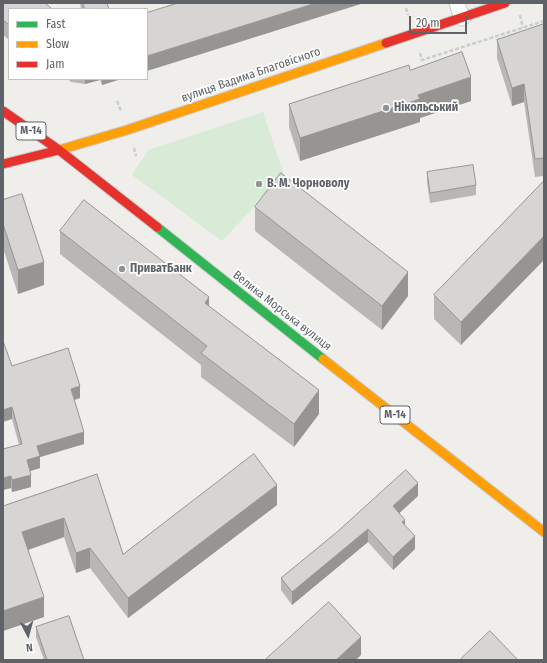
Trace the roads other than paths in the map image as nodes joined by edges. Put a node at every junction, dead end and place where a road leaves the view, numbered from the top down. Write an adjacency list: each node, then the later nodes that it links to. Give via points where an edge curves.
1 (457, 3): 3 (street)
2 (505, 3): 3 (main road, вулиця Вадима Благовісного)
3 (462, 18): 5 (main road, вулиця Вадима Благовісного, via 127,130)
4 (3, 111): 5 (main road, Велика Морська вулиця / М-14)
5 (59, 150): 6 (main road, вулиця Вадима Благовісного / М-14); 7 (main road, Велика Морська вулиця / М-14)
6 (3, 164)
7 (544, 532)

